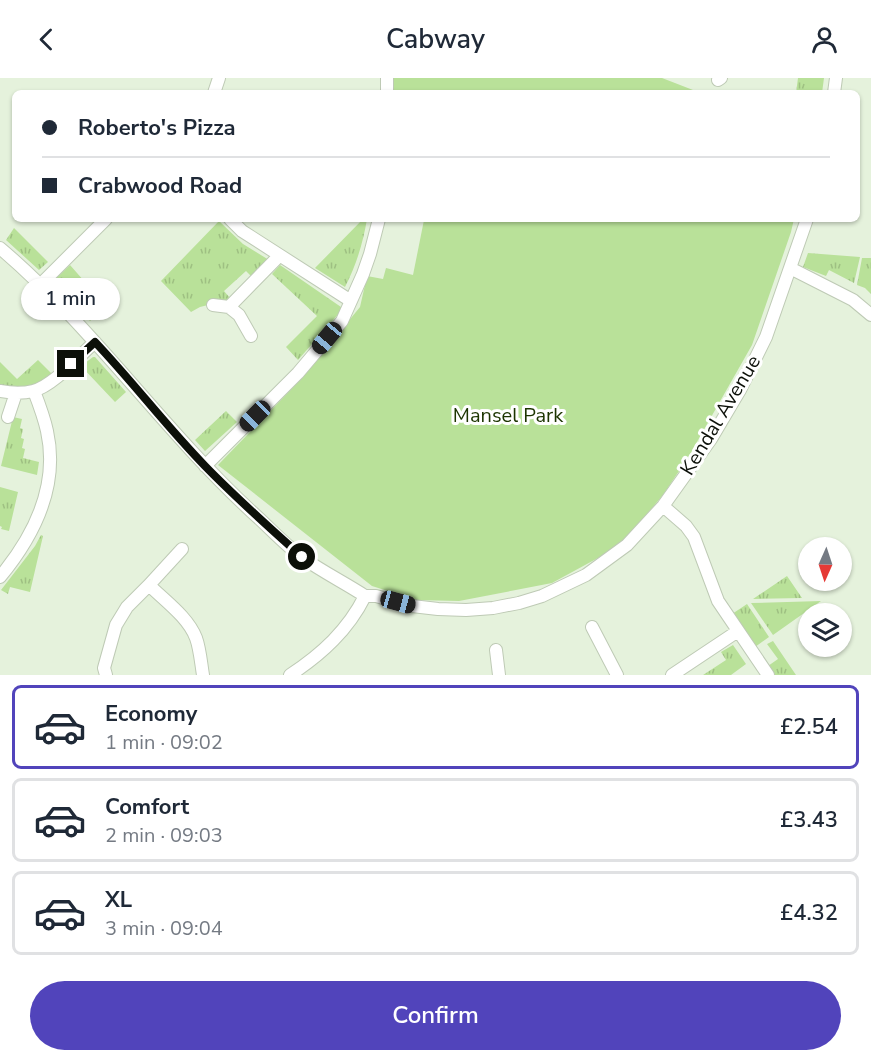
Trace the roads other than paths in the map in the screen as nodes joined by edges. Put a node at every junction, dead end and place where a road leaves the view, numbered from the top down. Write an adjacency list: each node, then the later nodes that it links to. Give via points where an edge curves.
1 (103, 222): 8 (street)
2 (233, 222): 6 (street)
3 (378, 222): 9 (street)
4 (806, 222): 7 (street, Kendal Avenue)
5 (0, 248): 8 (street)
6 (279, 256): 9 (street); 11 (street)
7 (790, 268): 12 (street, via 853,300); 20 (street, Kendal Avenue, via 766,337 740,390)
8 (40, 285): 14 (street)
9 (351, 301): 19 (street, via 342,321 298,373)
10 (213, 305): 11 (street)
11 (229, 307): 13 (street, via 240,315)
12 (871, 315)
13 (251, 336)
14 (95, 342): 16 (street, via 55,378); 19 (street)
15 (0, 391): 17 (street)
16 (34, 391): 17 (street); 22 (street, via 48,432 50,478 26,543)
17 (16, 393): 18 (street)
18 (8, 417)
19 (205, 466): 24 (street, via 302,557)
20 (663, 506): 24 (street, Kendal Avenue, via 619,551 586,575 542,596 466,610 424,608); 26 (street, via 694,537 718,601)
21 (183, 549): 23 (street)
22 (3, 568)
23 (149, 585): 28 (street, via 116,625 104,668); 29 (street, via 192,629)
24 (365, 596): 30 (street, via 350,623)
25 (592, 627): 32 (street)
26 (738, 631): 33 (street); 34 (street)
27 (496, 650): 31 (street)
28 (106, 675)
29 (202, 675)
30 (290, 675)
31 (499, 675)
32 (617, 675)
33 (672, 675)
34 (768, 675)

